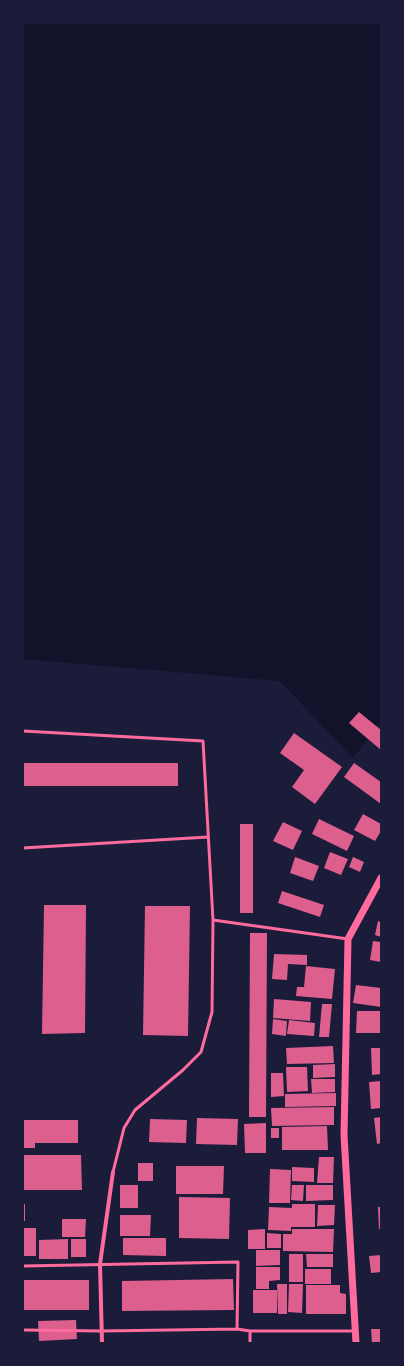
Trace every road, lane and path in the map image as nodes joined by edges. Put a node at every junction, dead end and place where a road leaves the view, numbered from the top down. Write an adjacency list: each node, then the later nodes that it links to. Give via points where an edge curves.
1 (23, 731): 2 (lane, via 203,741)
2 (208, 837): 3 (lane); 5 (lane)
3 (23, 848)
4 (381, 878): 6 (street)
5 (213, 920): 6 (lane); 7 (lane, via 212,1012 201,1052 135,1110 124,1128)
6 (348, 939): 14 (street, via 344,1135)
7 (113, 1172): 8 (street)
8 (100, 1264): 9 (lane); 10 (lane, via 238,1262); 12 (street)
9 (23, 1266)
10 (238, 1329): 12 (lane); 13 (lane)
11 (23, 1330): 12 (lane)
12 (102, 1331): 15 (street)
13 (250, 1331): 14 (lane); 16 (lane)
14 (355, 1331): 17 (street)
15 (102, 1343)
16 (250, 1343)
17 (356, 1343)

